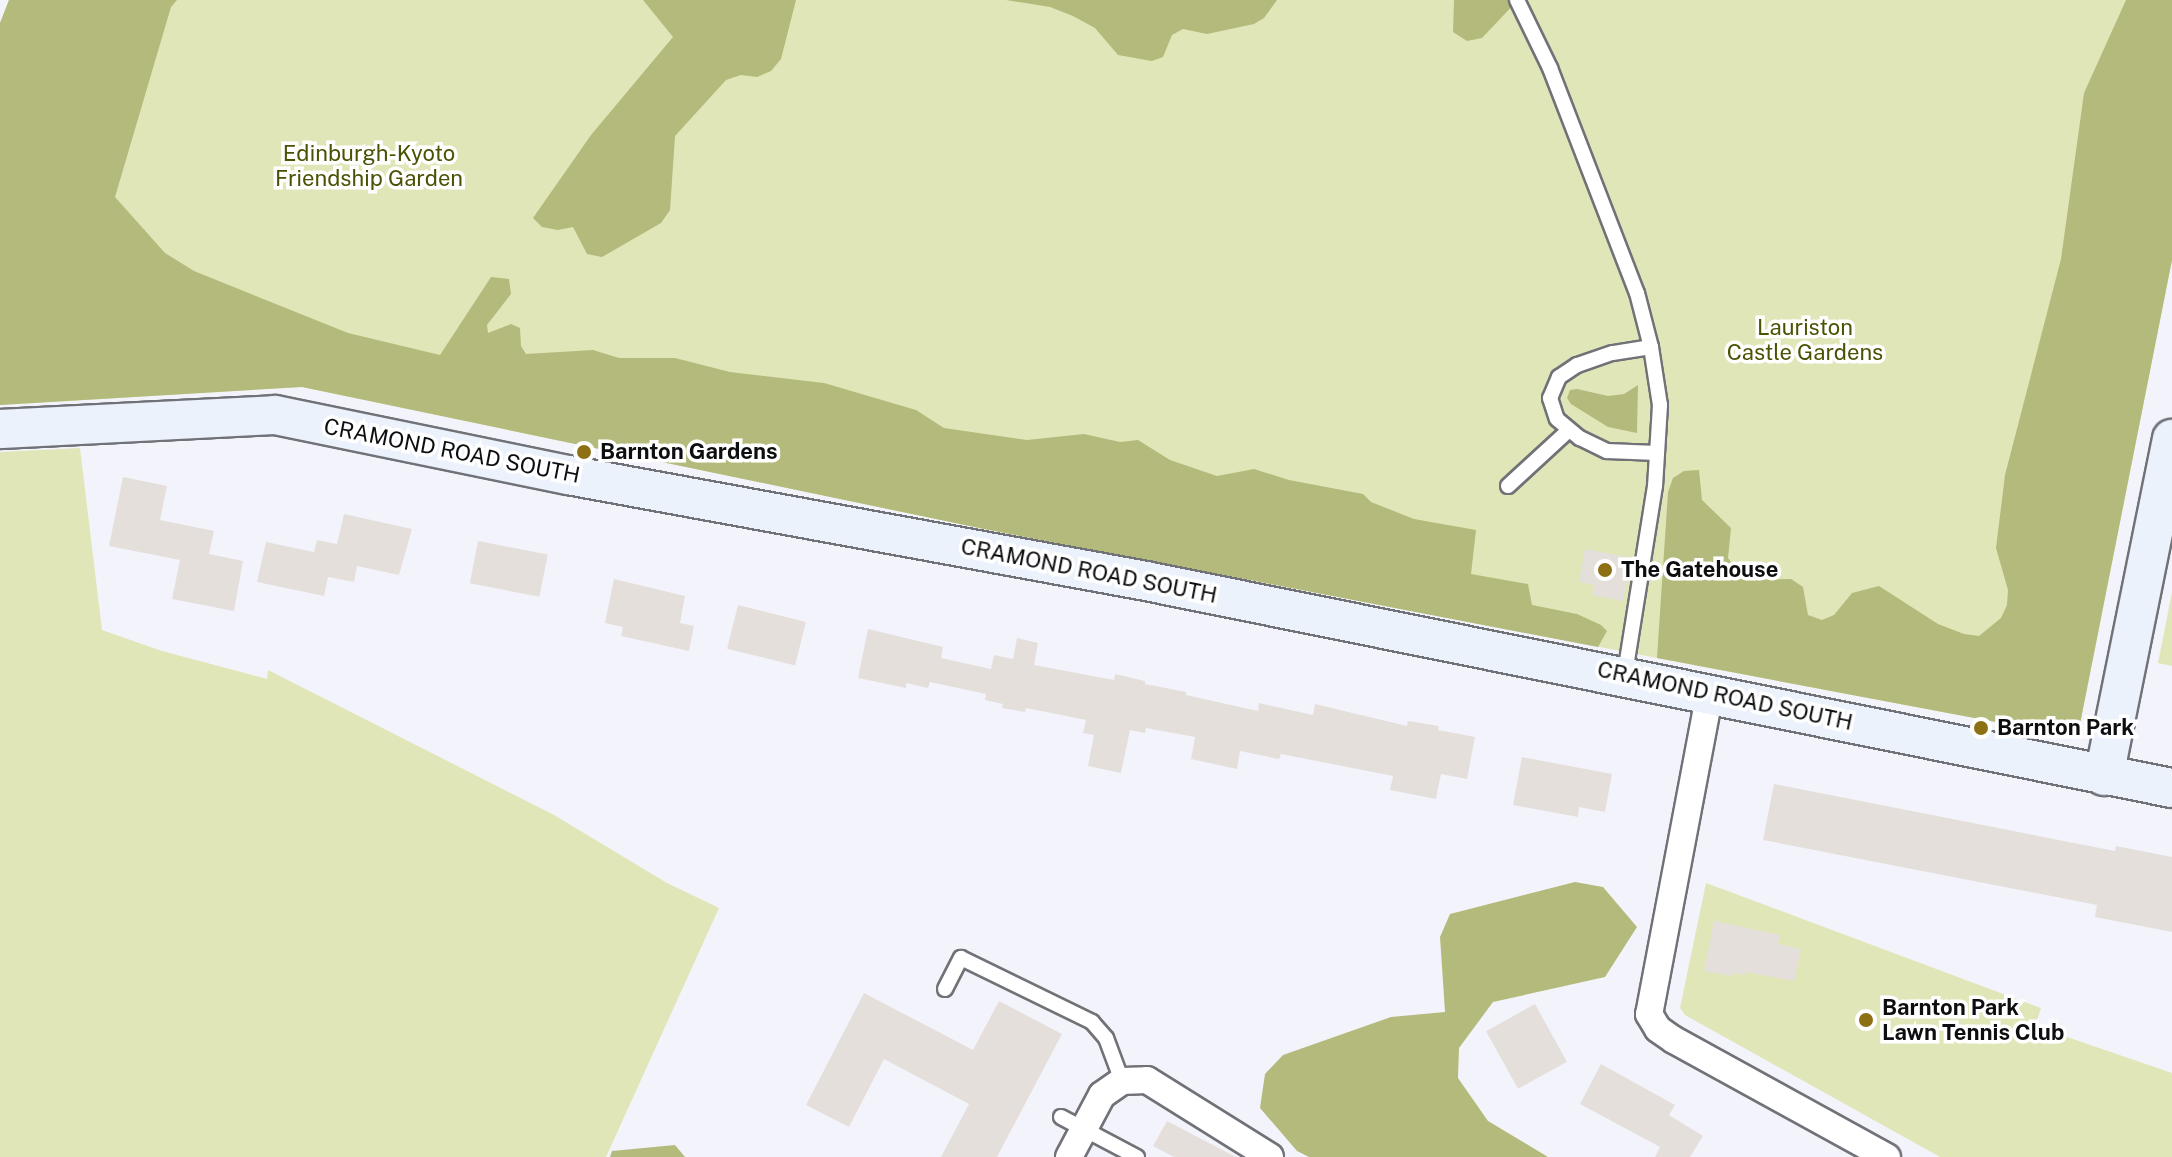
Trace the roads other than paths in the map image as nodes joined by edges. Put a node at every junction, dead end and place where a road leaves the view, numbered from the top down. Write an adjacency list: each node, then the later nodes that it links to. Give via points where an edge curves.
1 (1517, 0): 2 (lane, via 1550,68 1632,279)
2 (1651, 347): 4 (lane, via 1612,353 1559,377 1550,398 1557,419); 6 (lane, via 1660,405)
3 (0, 429): 8 (street, CRAMOND ROAD SOUTH, via 275,415)
4 (1569, 430): 6 (lane, via 1607,451); 7 (lane)
5 (2172, 439): 10 (street)
6 (1657, 453): 8 (lane)
7 (1508, 486)
8 (1624, 676): 9 (street, CRAMOND ROAD SOUTH)
9 (1710, 692): 10 (street, CRAMOND ROAD SOUTH); 19 (street, via 1649,1014 1658,1029 1684,1046)
10 (2104, 776): 11 (street, CRAMOND ROAD SOUTH)
11 (2172, 788)
12 (945, 989): 13 (lane, via 961,958 1092,1022 1106,1038)
13 (1122, 1081): 15 (street, via 1102,1095); 18 (street, via 1147,1080)
14 (1061, 1117): 15 (lane)
15 (1084, 1130): 16 (street); 17 (lane)
16 (1069, 1157)
17 (1137, 1157)
18 (1270, 1157)
19 (1887, 1157)

